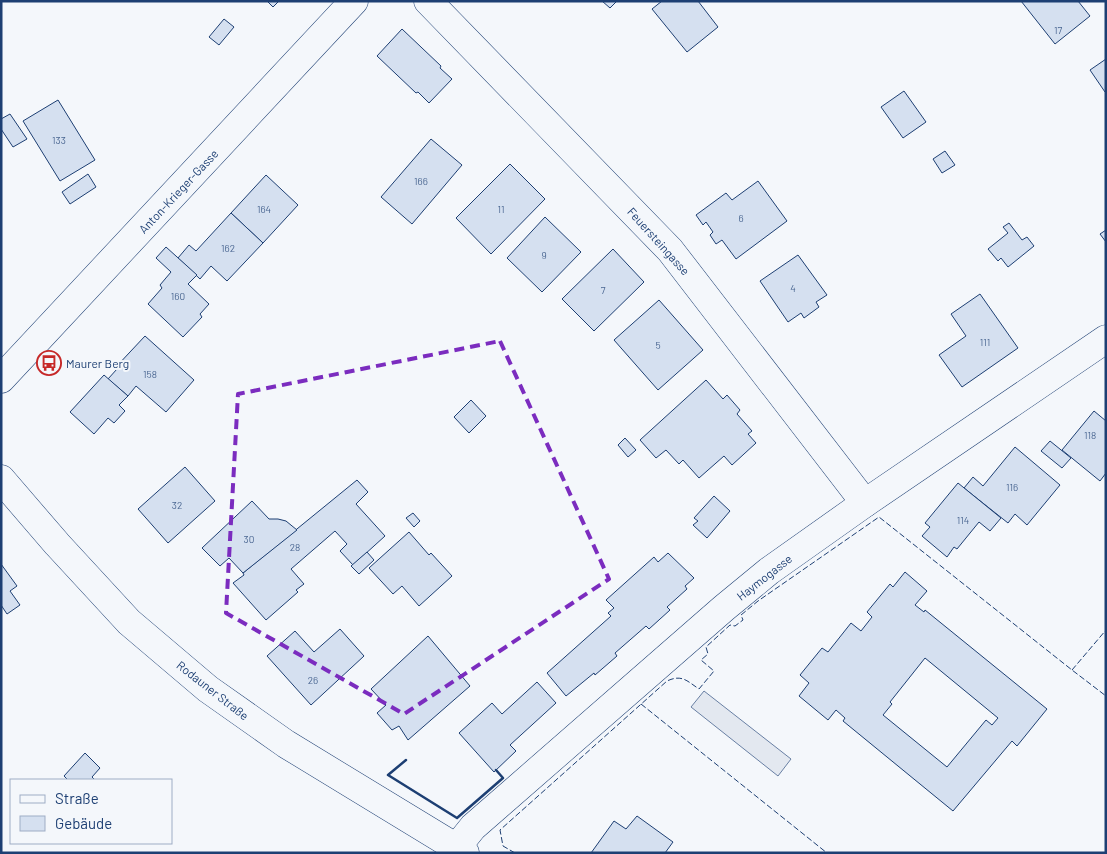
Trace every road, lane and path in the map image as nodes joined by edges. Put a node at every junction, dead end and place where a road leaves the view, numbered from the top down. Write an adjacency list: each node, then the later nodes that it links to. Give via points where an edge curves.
1 (354, 1): 4 (street, Anton-Krieger-Gasse)
2 (428, 1): 6 (street, Feuersteingasse, via 670,250)
3 (1106, 339): 6 (street, Haymogasse)
4 (1, 379)
5 (1, 479): 7 (street, Rodauner Straße, via 129,622 208,689 286,744)
6 (865, 503): 7 (street, Haymogasse, via 769,571 724,608 474,827)
7 (458, 851)

